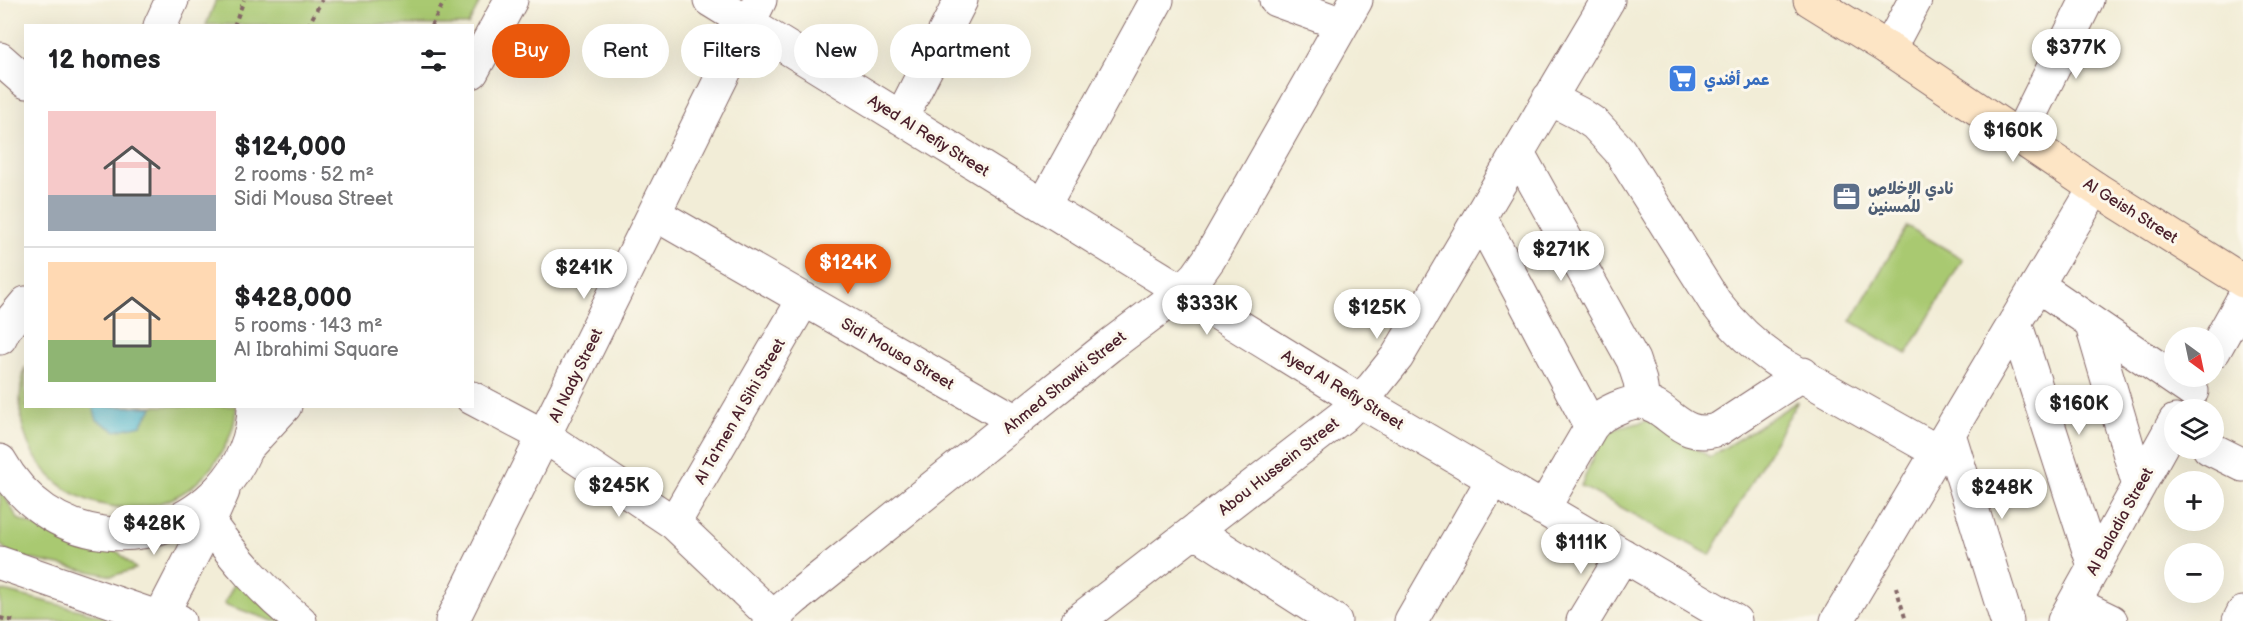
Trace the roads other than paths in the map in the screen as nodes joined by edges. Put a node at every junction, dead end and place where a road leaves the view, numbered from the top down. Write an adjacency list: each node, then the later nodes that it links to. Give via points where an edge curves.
1 (172, 0): 13 (street)
2 (511, 0): 16 (street)
3 (710, 0): 11 (street, Ayed Al Refiy Street)
4 (961, 0): 19 (street)
5 (1157, 0): 23 (street)
6 (1276, 0): 12 (street)
7 (1608, 0): 18 (street, Abou Hussein Street)
8 (1810, 0): 14 (main road, Al Geish Street)
9 (1915, 0): 14 (street)
10 (2087, 0): 20 (street)
11 (755, 12): 19 (street, Ayed Al Refiy Street); 24 (street, Al Nady Street)
12 (1349, 12): 28 (street, Ahmed Shawki Street, via 1209,259)
13 (161, 24)
14 (1890, 50): 20 (main road, Al Geish Street)
15 (0, 59): 17 (street)
16 (474, 68)
17 (24, 80)
18 (1550, 99): 21 (street, Abou Hussein Street); 36 (street, via 1595,124 1619,150 1728,320 1762,352)
19 (901, 118): 23 (street, Ayed Al Refiy Street)
20 (2019, 137): 22 (main road, Al Geish Street)
21 (1518, 153): 25 (street, Abou Hussein Street); 40 (street, via 1633,360)
22 (2095, 188): 26 (main road, Al Geish Street); 27 (street)
23 (1044, 205): 28 (street, Ayed Al Refiy Street)
24 (655, 214): 29 (street, Sidi Mousa Street); 45 (street, Al Nady Street)
25 (1480, 217): 39 (street, Abou Hussein Street, via 1397,357); 44 (street)
26 (2243, 281)
27 (2037, 285): 32 (street); 33 (street)
28 (1182, 291): 39 (street, Ayed Al Refiy Street); 43 (street, Ahmed Shawki Street)
29 (804, 299): 43 (street, Sidi Mousa Street); 57 (street, Al Ta'men Al Sihi Street)
30 (2243, 299): 34 (street)
31 (15, 305): 35 (street)
32 (2015, 322): 47 (street); 61 (street)
33 (2091, 322): 38 (street); 54 (street)
34 (2224, 333)
35 (0, 338)
36 (1803, 374): 40 (street, via 1711,432 1693,431); 47 (street)
37 (474, 399): 45 (street)
38 (2171, 399)
39 (1360, 400): 52 (street, Ayed Al Refiy Street); 58 (street, Abou Hussein Street)
40 (1642, 402): 44 (street, via 1608,412)
41 (255, 408): 48 (street)
42 (283, 408): 48 (street)
43 (1016, 421): 66 (street, Ahmed Shawki Street)
44 (1591, 427): 55 (street)
45 (544, 436): 57 (street); 68 (street, Al Nady Street)
46 (2164, 442): 54 (street, Al Baladia Street)
47 (1943, 443): 73 (street); 74 (street)
48 (247, 447): 53 (street)
49 (2224, 456): 51 (street)
50 (0, 461): 53 (street, via 24,496 44,512 90,532 116,535 166,527 209,501)
51 (2243, 465)
52 (1493, 479): 55 (street, Ayed Al Refiy Street); 70 (street)
53 (226, 483): 56 (street)
54 (2139, 486): 61 (street, Al Baladia Street)
55 (1543, 509): 59 (street, Ayed Al Refiy Street)
56 (210, 523): 65 (street); 67 (street, via 256,583)
57 (674, 523): 66 (street)
58 (1195, 531): 64 (street, Abou Hussein Street); 69 (street)
59 (1623, 555): 71 (street); 72 (street, Ayed Al Refiy Street)
60 (0, 563): 65 (street)
61 (2094, 566): 62 (street, Al Baladia Street)
62 (2069, 612): 75 (street)
63 (2243, 613): 76 (street)
64 (1084, 619)
65 (164, 620)
66 (773, 620)
67 (300, 621)
68 (452, 621)
69 (1335, 621)
70 (1411, 621)
71 (1583, 621)
72 (1735, 621)
73 (1837, 621)
74 (2007, 621)
75 (2110, 621)
76 (2239, 621)

